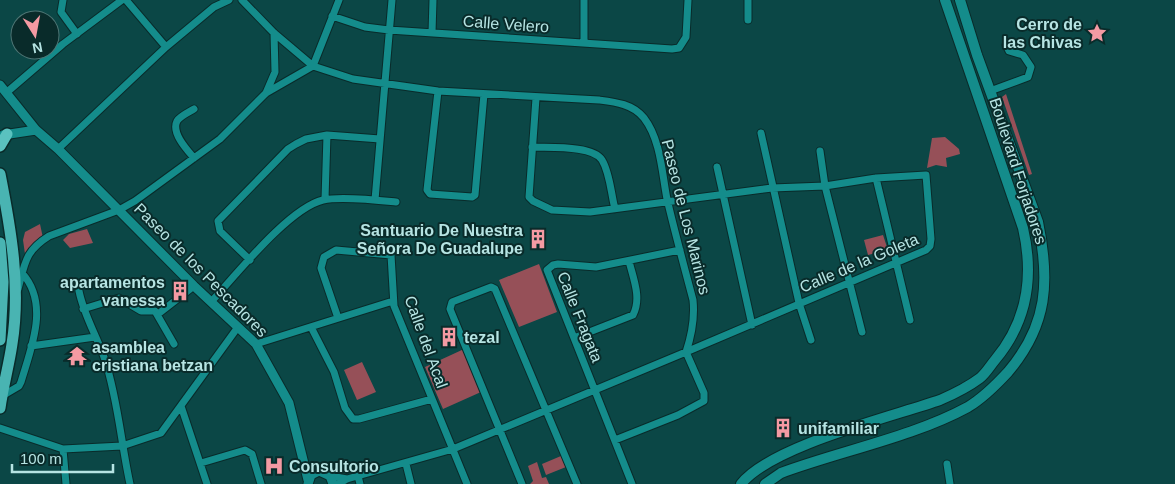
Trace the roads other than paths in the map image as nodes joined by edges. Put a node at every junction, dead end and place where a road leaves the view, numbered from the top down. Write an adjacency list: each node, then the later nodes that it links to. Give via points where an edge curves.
1 (63, 0): 18 (street, via 61,12)
2 (122, 0): 18 (street)
3 (126, 0): 22 (street)
4 (229, 0): 22 (street, via 214,7)
5 (242, 0): 17 (street, Paseo de Los Marinos)
6 (339, 0): 14 (street)
7 (392, 0): 16 (street)
8 (432, 0): 19 (street)
9 (584, 0): 20 (street)
10 (688, 0): 20 (street, Calle Velero, via 686,37 679,48)
11 (748, 0): 15 (street)
12 (945, 0): 116 (main road, Boulevard Forjadores, via 1029,251 1027,297 1011,339 981,377 961,390 804,446 766,463)
13 (960, 0): 27 (main road, Boulevard Forjadores)
14 (332, 16): 16 (street, Calle Velero, via 365,27); 23 (street)
15 (748, 20)
16 (389, 30): 19 (street, Calle Velero); 25 (street)
17 (274, 33): 23 (street, Paseo de Los Marinos); 29 (street, via 275,72)
18 (77, 34): 28 (street)
19 (432, 34): 20 (street, Calle Velero)
20 (584, 43)
21 (1006, 45): 27 (street, via 1009,51 1023,55 1030,67 1028,77)
22 (166, 47): 40 (street)
23 (313, 66): 25 (street, Paseo de Los Marinos, via 353,79); 29 (street)
24 (0, 84): 28 (street, Paseo de los Pescadores)
25 (385, 84): 26 (street, Paseo de Los Marinos); 37 (street)
26 (438, 91): 30 (street, Paseo de Los Marinos); 30 (street, via 427,190 430,194 472,197 475,195)
27 (990, 91): 117 (main road, Boulevard Forjadores, via 1036,215 1044,251 1041,313 1033,337 1022,356 996,386 969,406 936,422 781,473)
28 (6, 92): 33 (street, Paseo de los Pescadores)
29 (266, 93): 42 (street, via 220,139)
30 (484, 94): 31 (street, Paseo de Los Marinos)
31 (536, 98): 39 (street); 51 (street, Paseo de Los Marinos, via 612,102 633,108 651,131)
32 (194, 109): 42 (street, via 178,119 176,125 178,135)
33 (36, 130): 35 (street); 40 (street, Paseo de los Pescadores)
34 (761, 133): 47 (street)
35 (4, 135): 38 (highway)
36 (327, 135): 37 (street); 49 (street); 57 (street, via 306,139 288,149 218,222 220,231)
37 (380, 139): 50 (street)
38 (0, 146)
39 (532, 147): 53 (street, via 589,150 598,155 606,169); 53 (street, Calle de la Goleta, via 530,199 552,210 590,212)
40 (58, 149): 54 (street, Paseo de los Pescadores)
41 (820, 151): 46 (street)
42 (194, 158): 54 (street)
43 (717, 167): 48 (street)
44 (0, 174): 65 (main road, via 12,239)
45 (876, 178): 46 (street, Calle de la Goleta); 59 (street); 59 (street, Calle de la Goleta, via 926,175 930,246)
46 (825, 186): 47 (street, Calle de la Goleta); 62 (street)
47 (772, 188): 48 (street, Calle de la Goleta); 68 (street)
48 (722, 195): 51 (street, Calle de la Goleta); 73 (street)
49 (325, 199): 50 (street); 57 (street, via 295,214)
50 (375, 200): 52 (street)
51 (668, 201): 53 (street, Calle de la Goleta); 56 (street, Paseo de Los Marinos)
52 (396, 202)
53 (615, 209)
54 (120, 210): 61 (street, via 41,241 25,260); 63 (street, Paseo de los Pescadores)
55 (0, 243): 60 (main road)
56 (680, 250): 58 (street, Calle Fragata); 84 (street, Paseo de Los Marinos, via 695,316)
57 (250, 260): 67 (street)
58 (629, 261): 78 (street, via 637,298 633,315); 78 (street, Calle Fragata, via 596,267 552,264 547,270)
59 (895, 262): 62 (street, Calle de la Goleta); 72 (street)
60 (1, 264): 79 (main road)
61 (22, 273): 65 (street); 83 (street, via 31,285 37,318)
62 (848, 283): 68 (street, Calle de la Goleta); 76 (street)
63 (194, 286): 67 (street, Paseo de los Pescadores); 70 (street)
64 (78, 292): 69 (street)
65 (15, 301): 87 (main road, via 13,343)
66 (393, 301): 71 (street); 71 (street, Calle del Acal, via 391,254 331,252 321,265); 86 (street, Calle del Acal)
67 (211, 302): 74 (street, Paseo de los Pescadores)
68 (799, 303): 73 (street, Calle de la Goleta); 80 (street)
69 (83, 309): 70 (street, via 119,298 141,310); 77 (street)
70 (158, 314): 81 (street)
71 (338, 318): 75 (street)
72 (910, 320)
73 (752, 325): 84 (street, Calle de la Goleta)
74 (238, 327): 82 (street, Paseo de los Pescadores); 88 (street)
75 (311, 327): 82 (street); 86 (street, via 334,372 345,408 353,419)
76 (862, 332)
77 (95, 337): 83 (street); 93 (street, via 105,361)
78 (574, 338): 85 (street, Calle Fragata)
79 (0, 340)
80 (811, 340)
81 (174, 344)
82 (256, 344): 96 (street, Paseo de los Pescadores, via 289,403)
83 (32, 346): 87 (street, via 18,386)
84 (686, 352): 85 (street); 92 (street, via 704,393 704,401)
85 (595, 390): 89 (street); 92 (street, Calle Fragata)
86 (432, 399): 95 (street, Calle del Acal)
87 (1, 402)
88 (181, 406): 93 (street, via 161,433); 97 (street)
89 (547, 410): 91 (street); 91 (street, via 495,289 492,287 452,302 450,309); 114 (street)
90 (0, 428): 94 (street)
91 (499, 430): 95 (street); 113 (street)
92 (615, 440): 115 (street, Calle Fragata)
93 (122, 446): 94 (street); 106 (street)
94 (63, 449): 105 (street)
95 (453, 449): 98 (street); 112 (street, Calle del Acal)
96 (303, 458): 100 (street); 104 (street, Paseo de los Pescadores)
97 (201, 463): 107 (street); 108 (street, via 245,450 252,454)
98 (406, 464): 101 (street); 111 (street)
99 (947, 464): 118 (street)
100 (319, 471): 103 (street); 104 (street, via 311,475)
101 (358, 476): 102 (street); 110 (street)
102 (347, 478): 103 (street); 109 (street)
103 (331, 480)
104 (308, 482)
105 (66, 484)
106 (130, 484)
107 (207, 484)
108 (261, 484)
109 (338, 484)
110 (360, 484)
111 (411, 484)
112 (467, 484)
113 (522, 484)
114 (577, 484)
115 (632, 484)
116 (742, 484)
117 (764, 484)
118 (950, 484)

